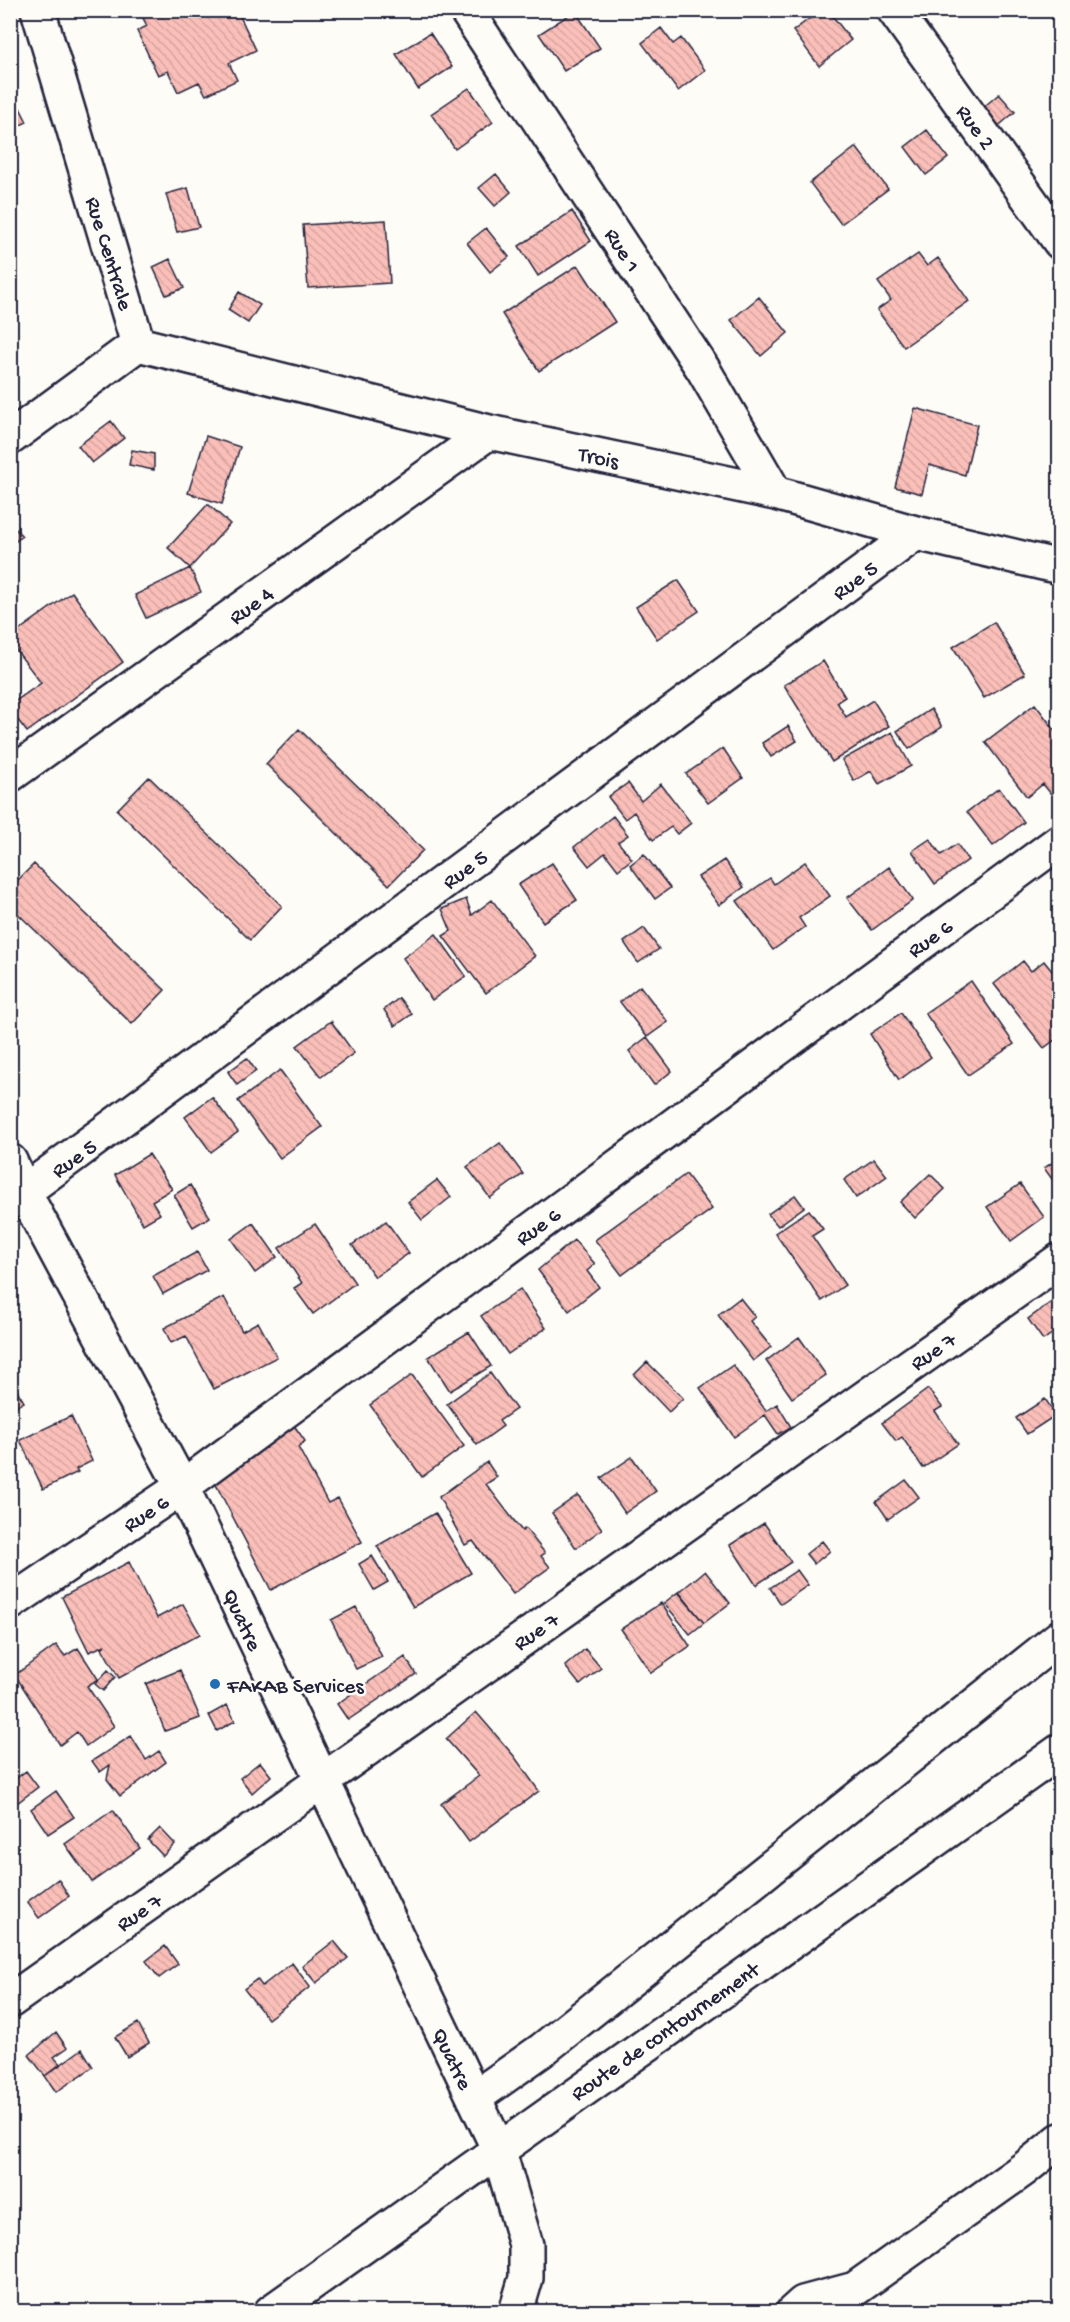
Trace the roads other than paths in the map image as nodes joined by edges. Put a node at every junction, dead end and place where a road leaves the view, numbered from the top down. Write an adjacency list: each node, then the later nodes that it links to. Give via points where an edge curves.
1 (38, 10): 5 (street, Rue Centrale)
2 (466, 10): 8 (street, Rue 1, via 704,369)
3 (894, 10): 4 (street, Rue 2)
4 (1059, 242)
5 (138, 344): 6 (street, Trois); 7 (street)
6 (489, 432): 8 (street, Trois); 11 (street, Rue 4)
7 (10, 438)
8 (775, 493): 9 (street, Trois)
9 (916, 533): 10 (street, Trois); 14 (street, Rue 5)
10 (1059, 567)
11 (10, 775)
12 (1059, 841): 16 (street, Rue 6)
13 (10, 1161): 14 (street, Quatre)
14 (17, 1197): 16 (street, Quatre)
15 (1059, 1260): 20 (street, Rue 7)
16 (182, 1487): 17 (street, Rue 6); 20 (street, Quatre)
17 (10, 1603)
18 (1059, 1637): 22 (street, via 542,2049)
19 (1059, 1751): 24 (street, Route de contournement)
20 (322, 1781): 21 (street, Rue 7); 22 (street, Quatre)
21 (10, 2001)
22 (474, 2098): 24 (street, Quatre)
23 (1059, 2140): 27 (street, via 855,2289 803,2303)
24 (498, 2148): 25 (street, Route de contournement); 26 (street, Quatre, via 526,2245 526,2278)
25 (271, 2312)
26 (516, 2312)
27 (793, 2312)

